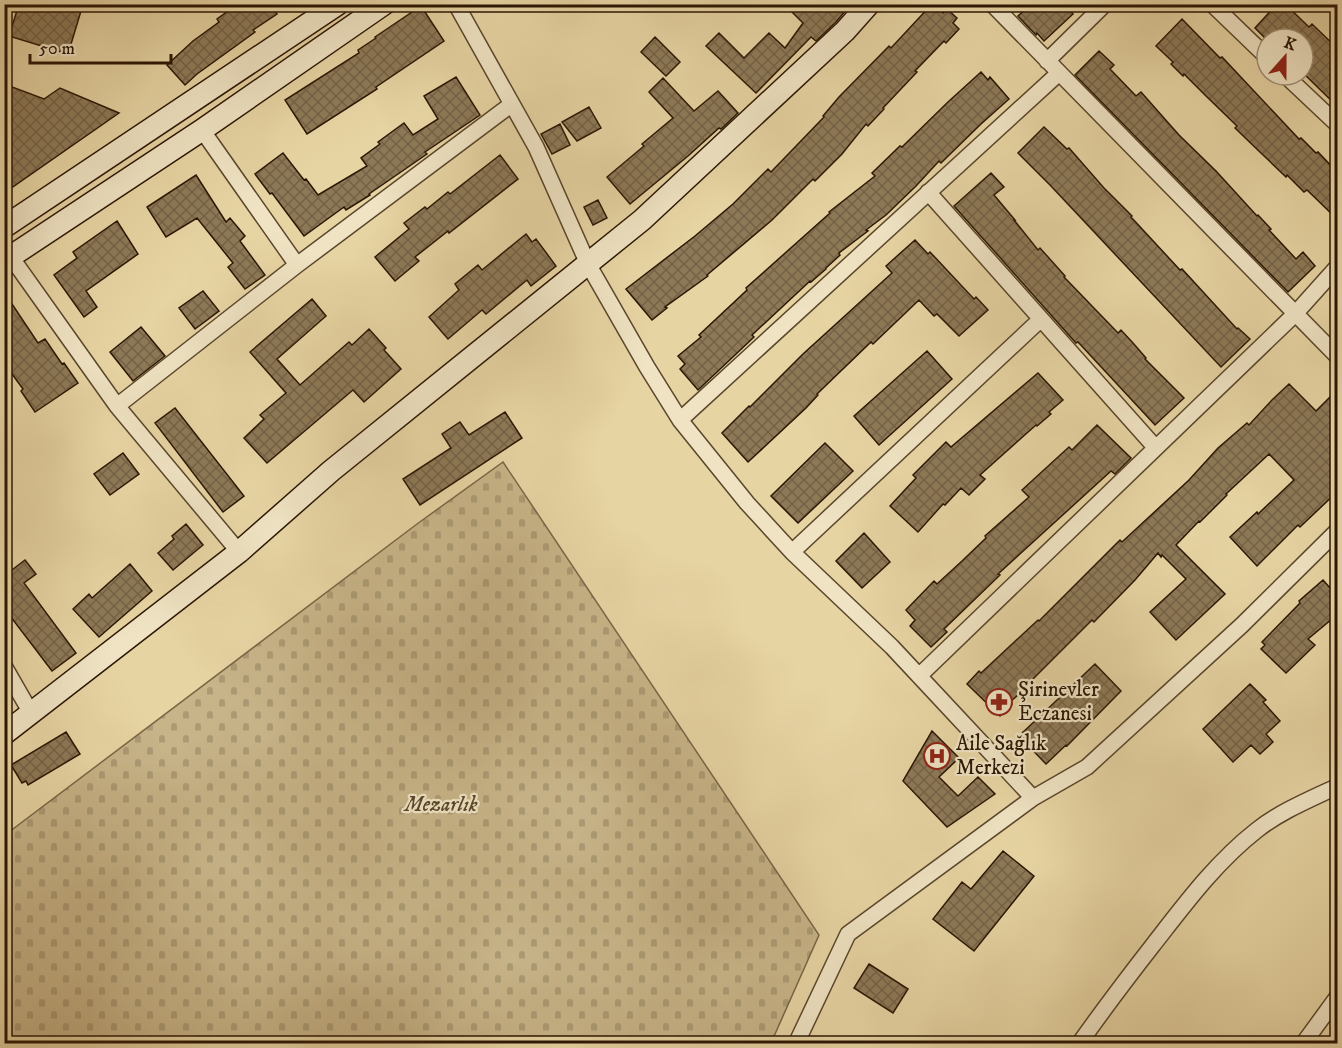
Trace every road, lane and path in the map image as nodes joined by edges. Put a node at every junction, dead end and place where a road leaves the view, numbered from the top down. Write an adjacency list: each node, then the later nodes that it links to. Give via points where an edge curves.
1 (338, 4): 16 (street)
2 (384, 4): 14 (street)
3 (456, 4): 12 (street)
4 (869, 4): 18 (street, via 845,31 642,220)
5 (992, 4): 9 (street)
6 (1105, 4): 9 (street)
7 (1212, 4): 8 (street)
8 (1255, 45)
9 (1047, 61): 10 (street)
10 (1059, 73): 15 (street); 21 (street)
11 (1298, 87): 13 (street)
12 (512, 104): 18 (street, via 536,147); 19 (street)
13 (1338, 125)
14 (202, 130): 17 (street); 19 (street)
15 (928, 192): 22 (street); 25 (street)
16 (4, 227)
17 (8, 259): 24 (street)
18 (588, 264): 25 (street); 28 (street, via 331,471)
19 (297, 265): 24 (street)
20 (1338, 266): 21 (street)
21 (1294, 314): 23 (street); 26 (street)
22 (1041, 319): 26 (street); 29 (street)
23 (1338, 357)
24 (117, 406): 28 (street)
25 (680, 420): 29 (street)
26 (1155, 447): 31 (street)
27 (1338, 530): 35 (street, via 1242,625 1087,767)
28 (239, 552): 32 (street)
29 (792, 552): 31 (street)
30 (4, 666): 32 (street)
31 (919, 676): 35 (street)
32 (31, 713): 33 (street)
33 (4, 734)
34 (1338, 786): 38 (street, via 1259,828 1227,856 1186,901)
35 (1033, 798): 37 (street, via 848,934)
36 (1338, 996): 39 (street)
37 (796, 1044)
38 (1079, 1044)
39 (1303, 1044)

